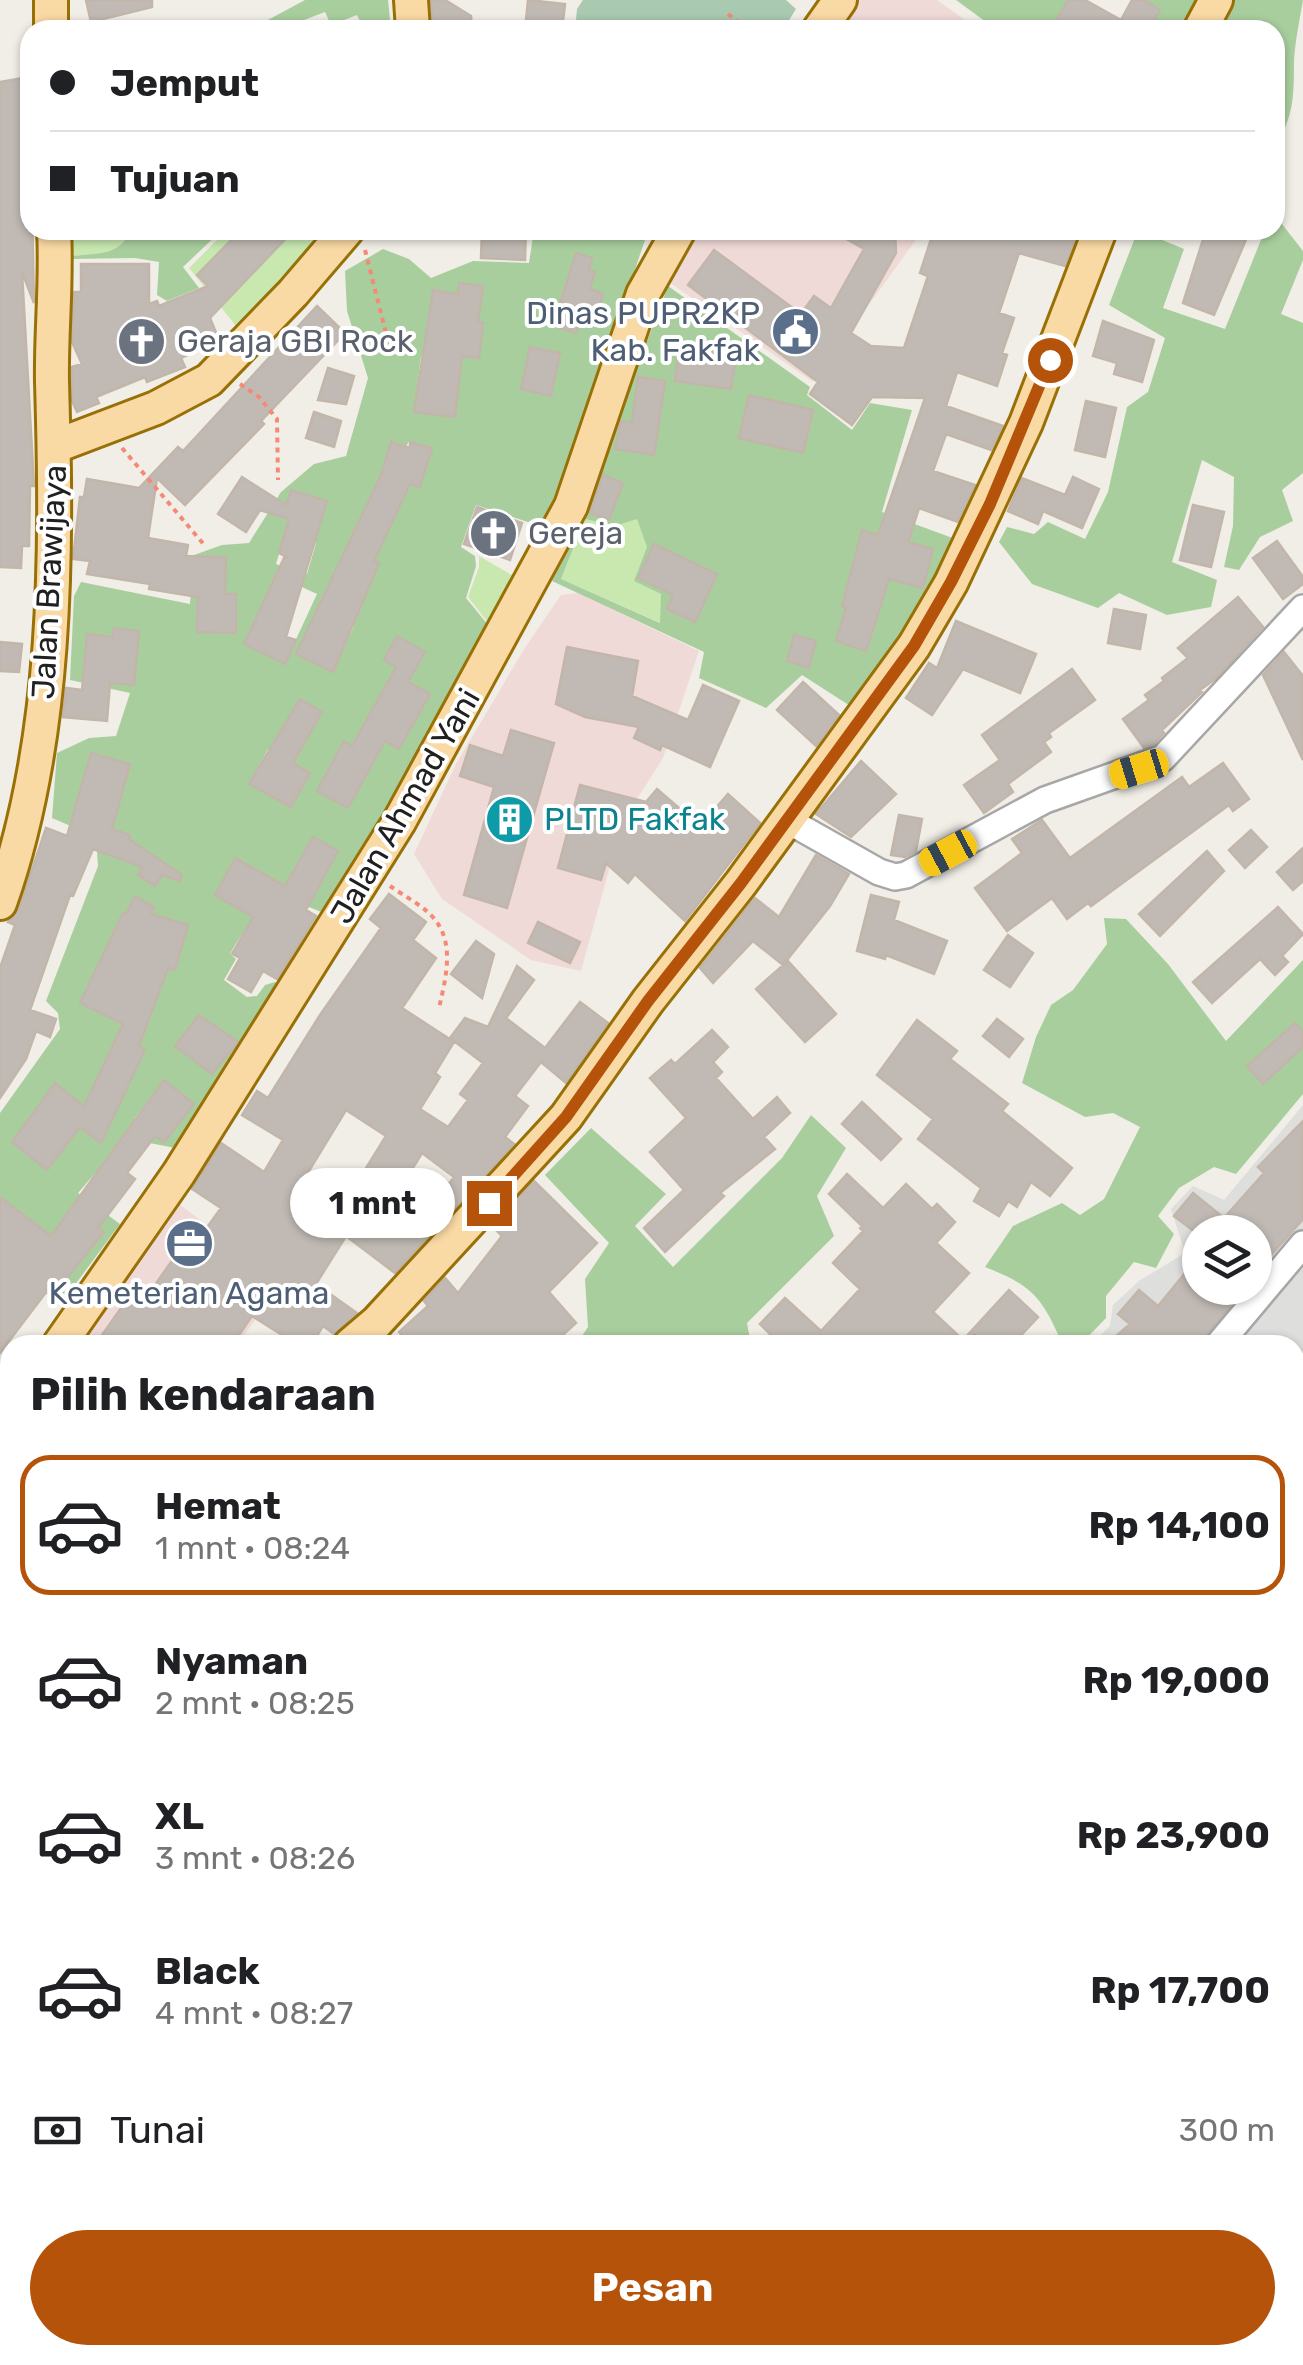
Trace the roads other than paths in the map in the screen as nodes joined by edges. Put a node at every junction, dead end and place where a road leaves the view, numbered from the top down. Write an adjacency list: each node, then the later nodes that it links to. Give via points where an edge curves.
1 (54, 240): 5 (main road)
2 (353, 240): 5 (main road, Jalan Brawijaya, via 220,370 186,394)
3 (673, 240): 10 (main road, Jalan Ahmad Yani, via 642,294 571,506 370,871 179,1173)
4 (1096, 240): 7 (main road, via 1026,423 951,582 904,662)
5 (56, 446): 8 (main road, Jalan Brawijaya, via 40,738 26,821)
6 (1303, 608): 7 (street, via 1163,758 1045,800 906,876 878,872)
7 (787, 820): 11 (main road, via 566,1117)
8 (0, 903)
9 (1303, 1244): 12 (street)
10 (66, 1335)
11 (362, 1335)
12 (1226, 1335)

